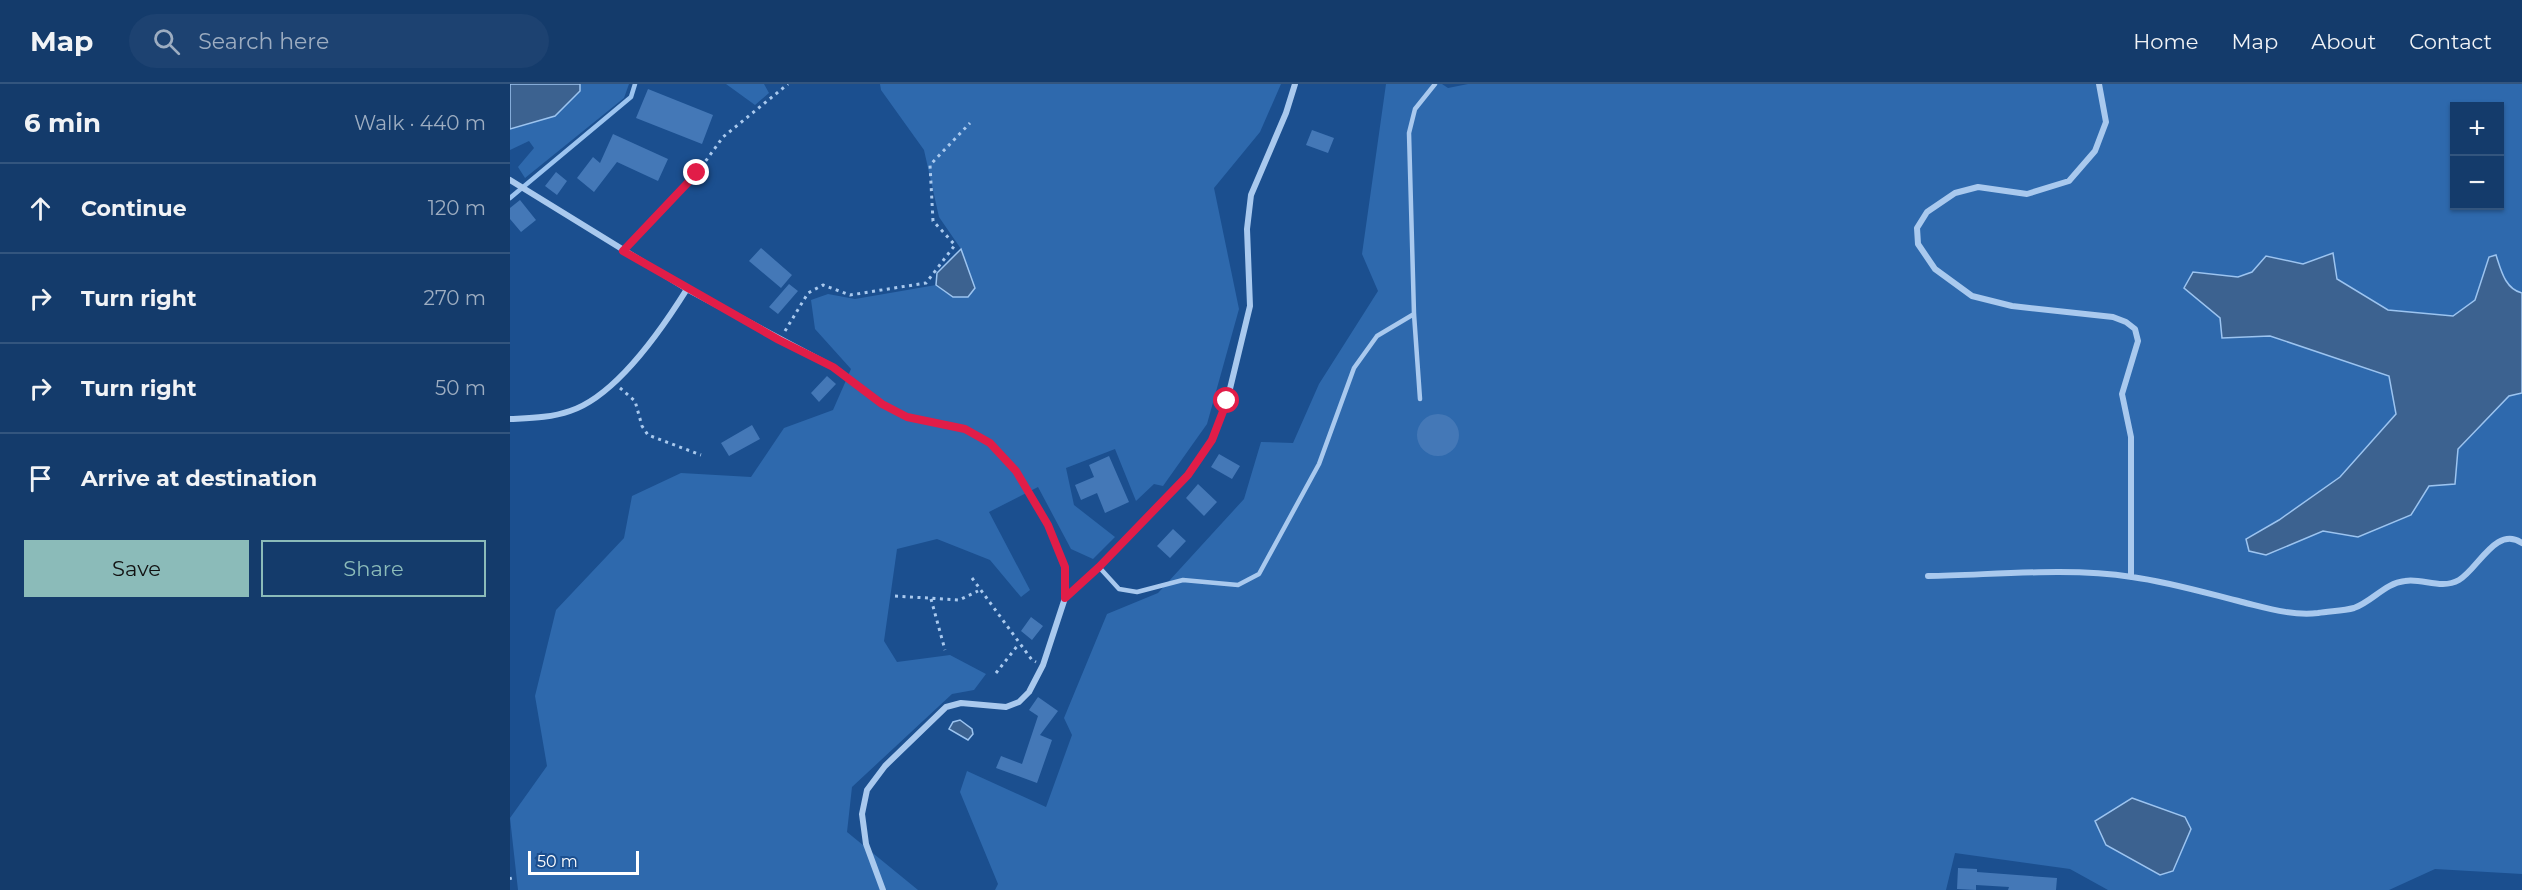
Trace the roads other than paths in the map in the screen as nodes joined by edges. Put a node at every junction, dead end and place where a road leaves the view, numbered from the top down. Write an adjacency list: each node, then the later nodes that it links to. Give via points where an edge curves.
1 (1296, 84): 10 (street, via 1251,195 1247,229 1250,306 1227,401 1212,440 1188,475)
2 (1435, 84): 6 (lane, via 1415,109 1409,133)
3 (2099, 84): 12 (street, via 2106,122 2095,151 2069,181 2027,194 1978,188 1954,193 1927,212 1917,228 1918,244 1935,269 1972,296 2012,306 2113,317 2135,329 2138,341 2122,394 2131,437)
4 (511, 183): 5 (street)
5 (687, 289): 8 (street, via 664,326 614,384 595,399 553,416); 13 (street, via 833,367 882,404 907,417 965,429 990,443 1016,471 1048,525 1065,567)
6 (1414, 314): 7 (lane); 10 (lane, via 1377,336 1354,368 1319,464 1258,574 1238,585 1182,580 1137,592 1119,589)
7 (1420, 399)
8 (510, 419)
9 (2522, 543): 12 (street, via 2504,539 2493,545 2469,574 2455,582 2394,583 2354,608 2306,615)
10 (1099, 567): 13 (street)
11 (1928, 576): 12 (street, via 2082,573)
12 (2131, 577)
13 (1065, 598): 14 (street, via 1043,665 1019,702 1006,707 962,703 946,707 885,766 867,790 862,814 866,844)
14 (883, 890)

